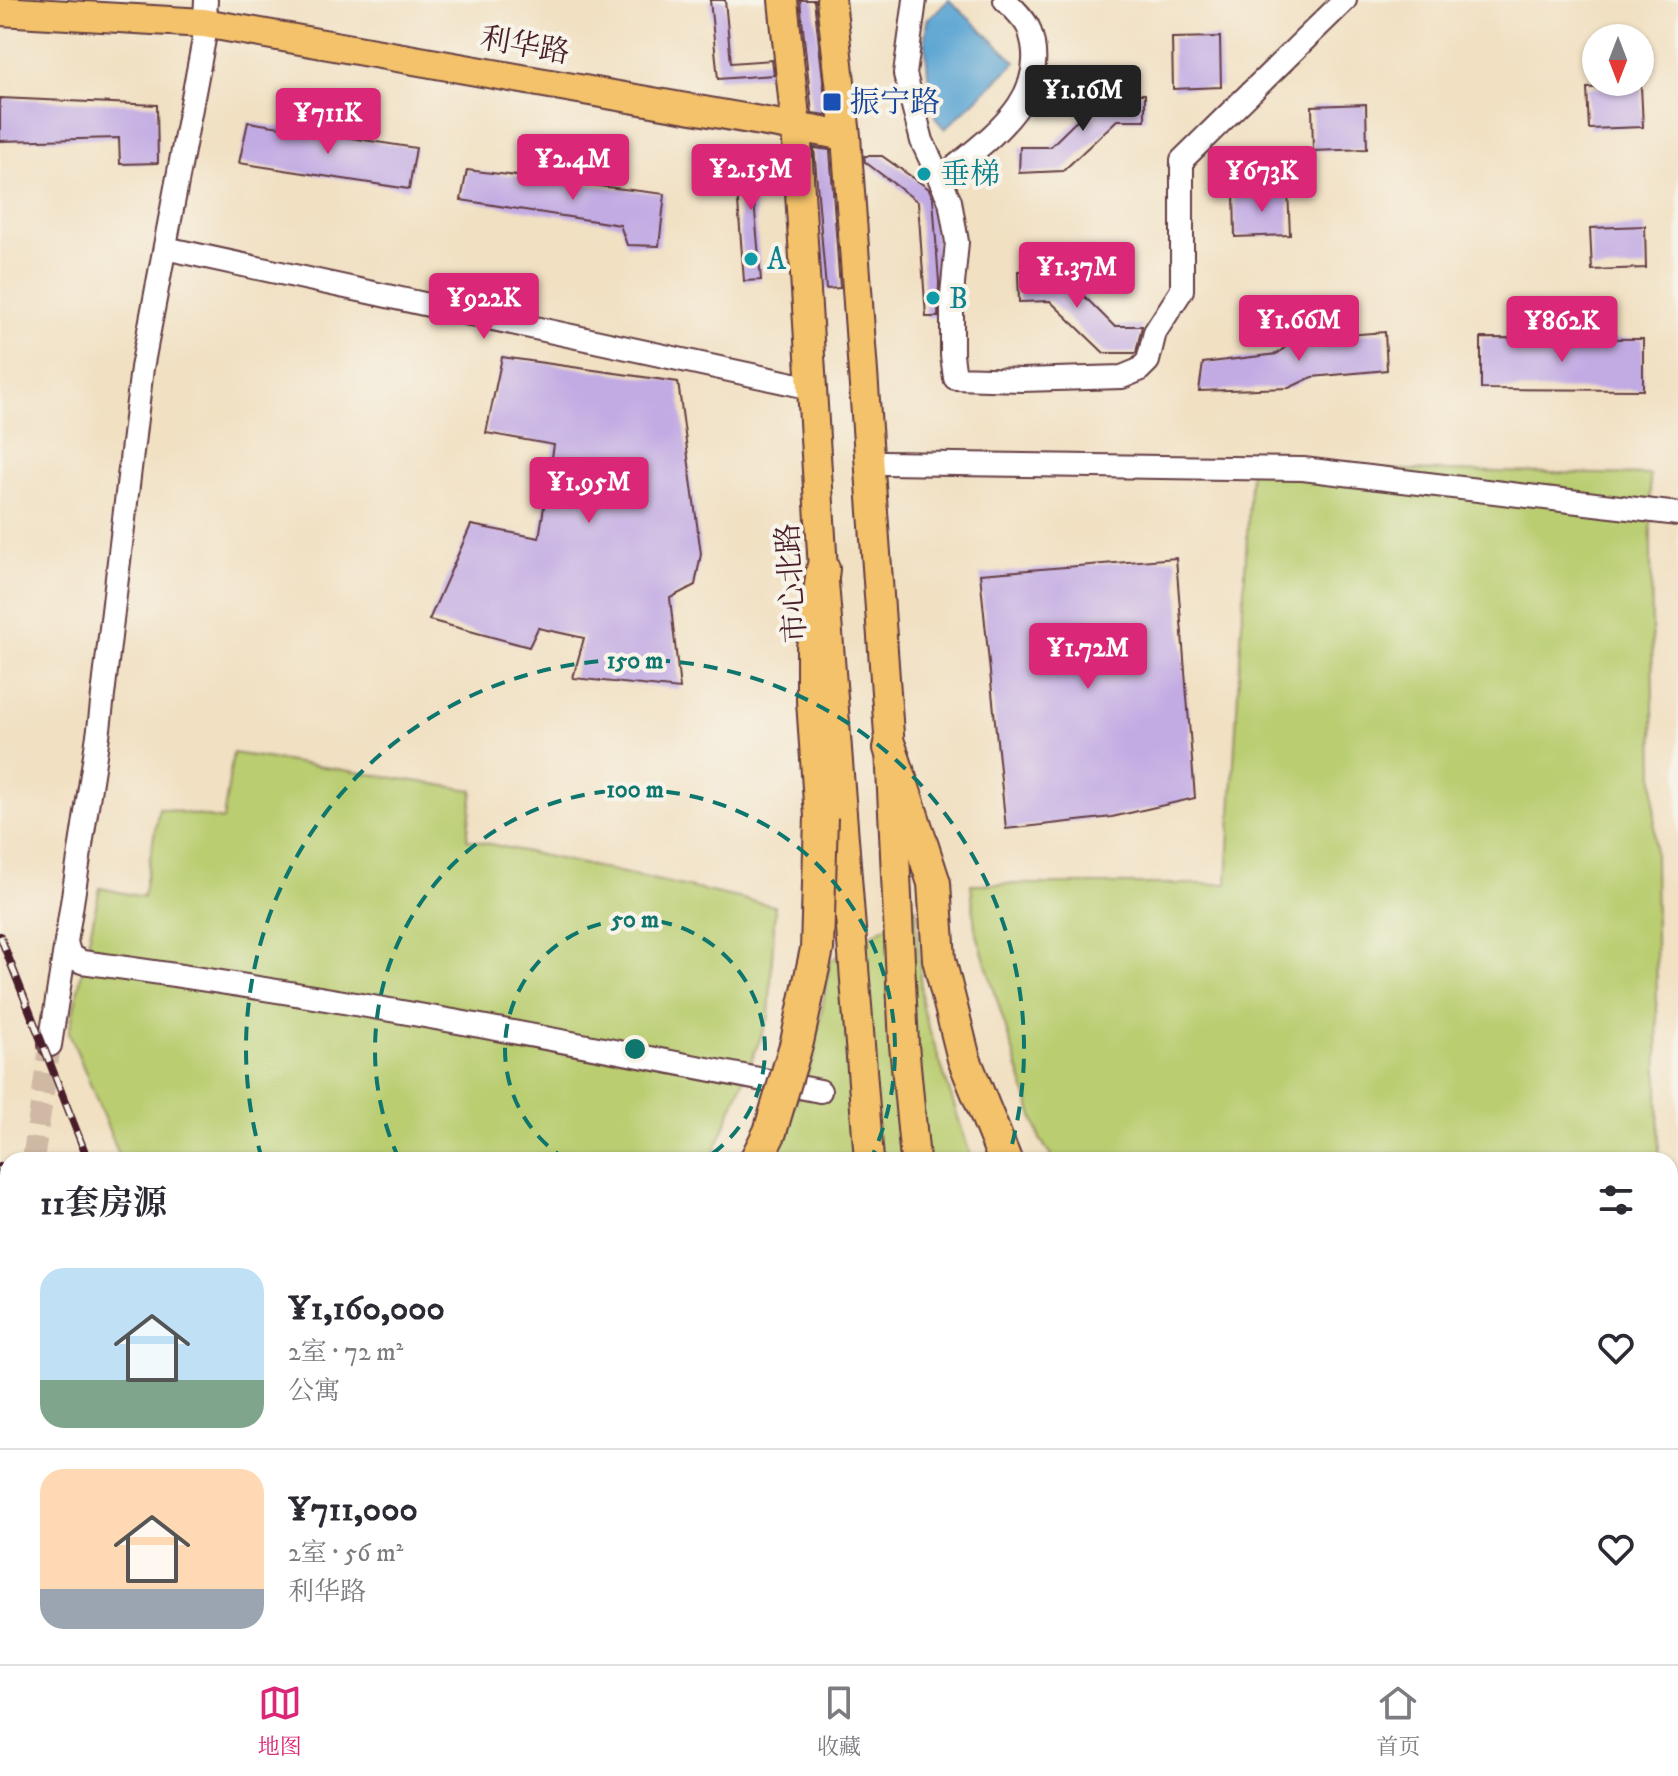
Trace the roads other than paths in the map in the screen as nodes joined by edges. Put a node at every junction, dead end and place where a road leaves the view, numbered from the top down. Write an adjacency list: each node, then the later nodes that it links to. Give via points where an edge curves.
1 (783, 0): 9 (main road, 市心北路)
2 (831, 0): 10 (main road)
3 (915, 0): 11 (street, via 905,74 922,141)
4 (1005, 0): 11 (street, via 1029,27 1034,57 1030,89 1006,122)
5 (1345, 0): 11 (street, via 1182,160 1182,290 1139,370 1122,377 955,378 952,295 957,242)
6 (0, 11): 7 (main road, 利华路)
7 (205, 20): 8 (main road, 利华路); 9 (main road, 利华路); 12 (street)
8 (0, 29)
9 (797, 134): 10 (main road, 利华路); 13 (main road, 市心北路)
10 (845, 142): 17 (main road)
11 (940, 179)
12 (165, 248): 13 (street); 18 (street, via 142,368 99,729)
13 (812, 388): 16 (main road, 市心北路)
14 (883, 463): 15 (street, via 1303,469)
15 (1678, 514)
16 (823, 569): 21 (highway, bridge, via 813,648 821,817 817,949 797,1042); 22 (main road, 市心北路)
17 (890, 748): 23 (main road); 24 (highway, via 934,883 939,959 964,1059)
18 (66, 942): 19 (street); 20 (street, via 70,956 82,962 472,1024)
19 (50, 1045)
20 (820, 1091)
21 (760, 1152)
22 (868, 1152)
23 (914, 1152)
24 (1002, 1152)

